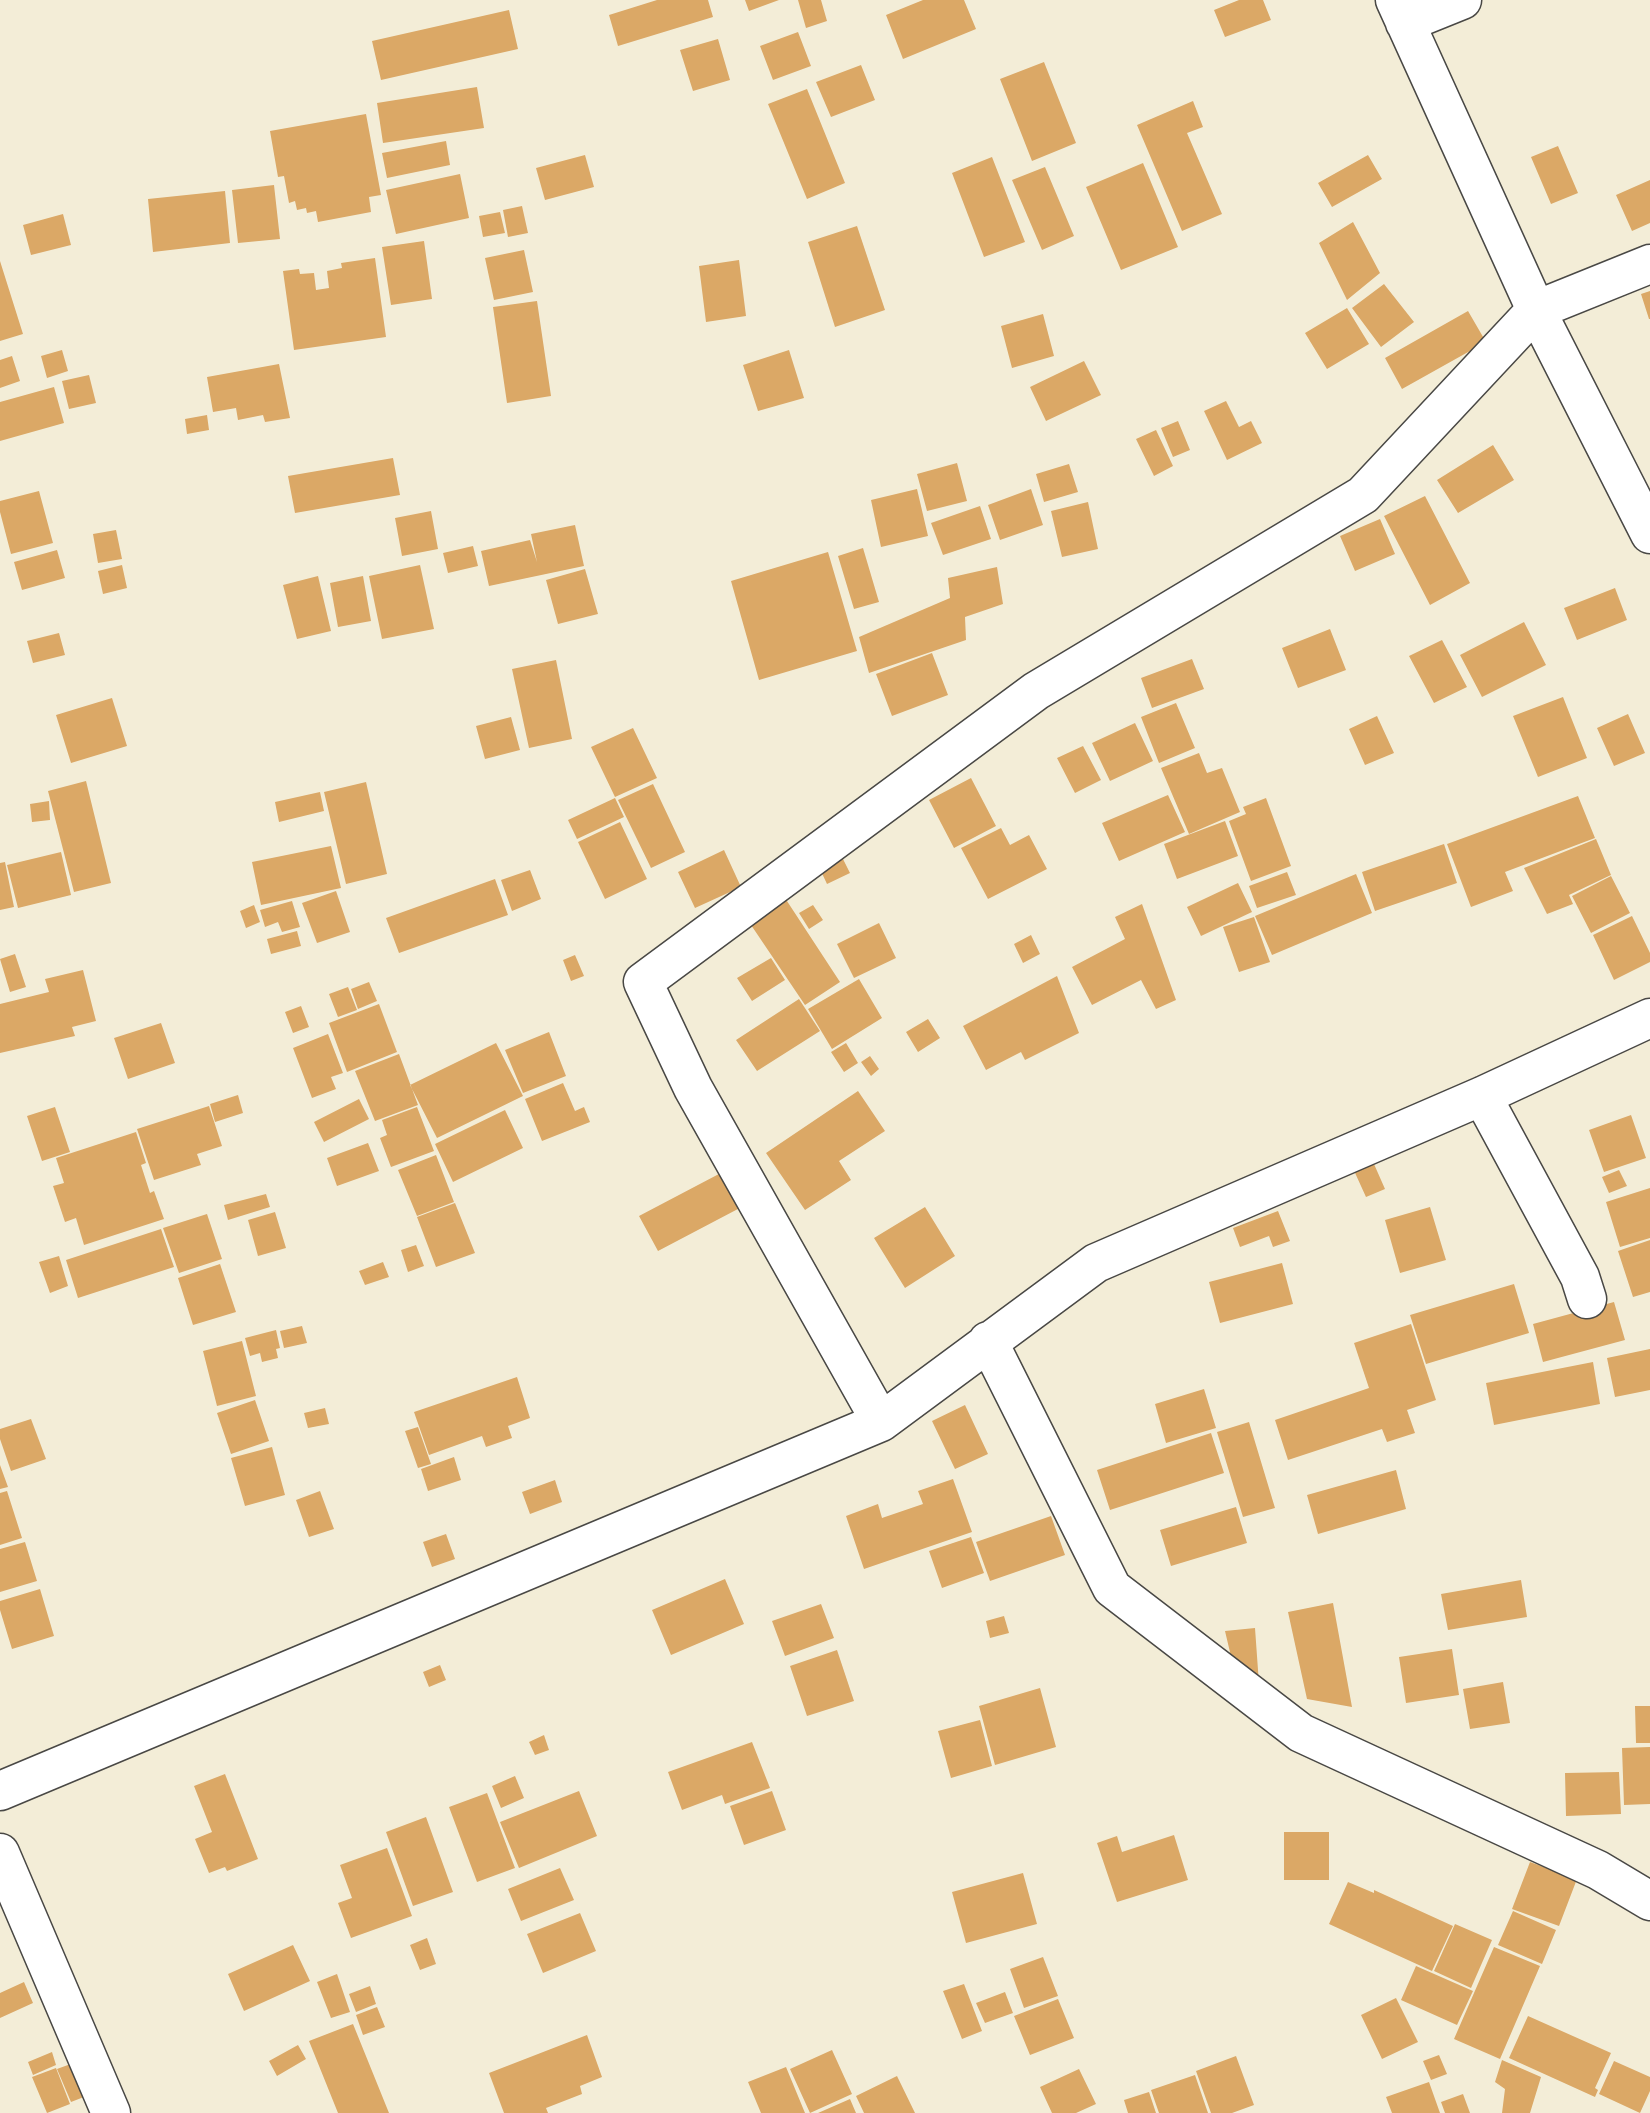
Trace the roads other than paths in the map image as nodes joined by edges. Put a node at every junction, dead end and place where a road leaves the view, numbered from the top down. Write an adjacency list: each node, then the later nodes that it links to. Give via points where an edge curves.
1 (1462, 0): 2 (street)
2 (1400, 12): 4 (street)
3 (1650, 264): 4 (street)
4 (1536, 310): 5 (street); 10 (street, via 1363,495 1036,691 643,982 693,1088)
5 (1650, 534)
6 (1650, 1018): 7 (street)
7 (1482, 1096): 8 (street, via 1580,1277); 9 (street, via 1096,1263)
8 (1587, 1300)
9 (988, 1341): 10 (street); 13 (street, via 1112,1588 1301,1734 1598,1870)
10 (881, 1422): 11 (street)
11 (0, 1791)
12 (0, 1853): 14 (street)
13 (1650, 1901)
14 (111, 2113)

